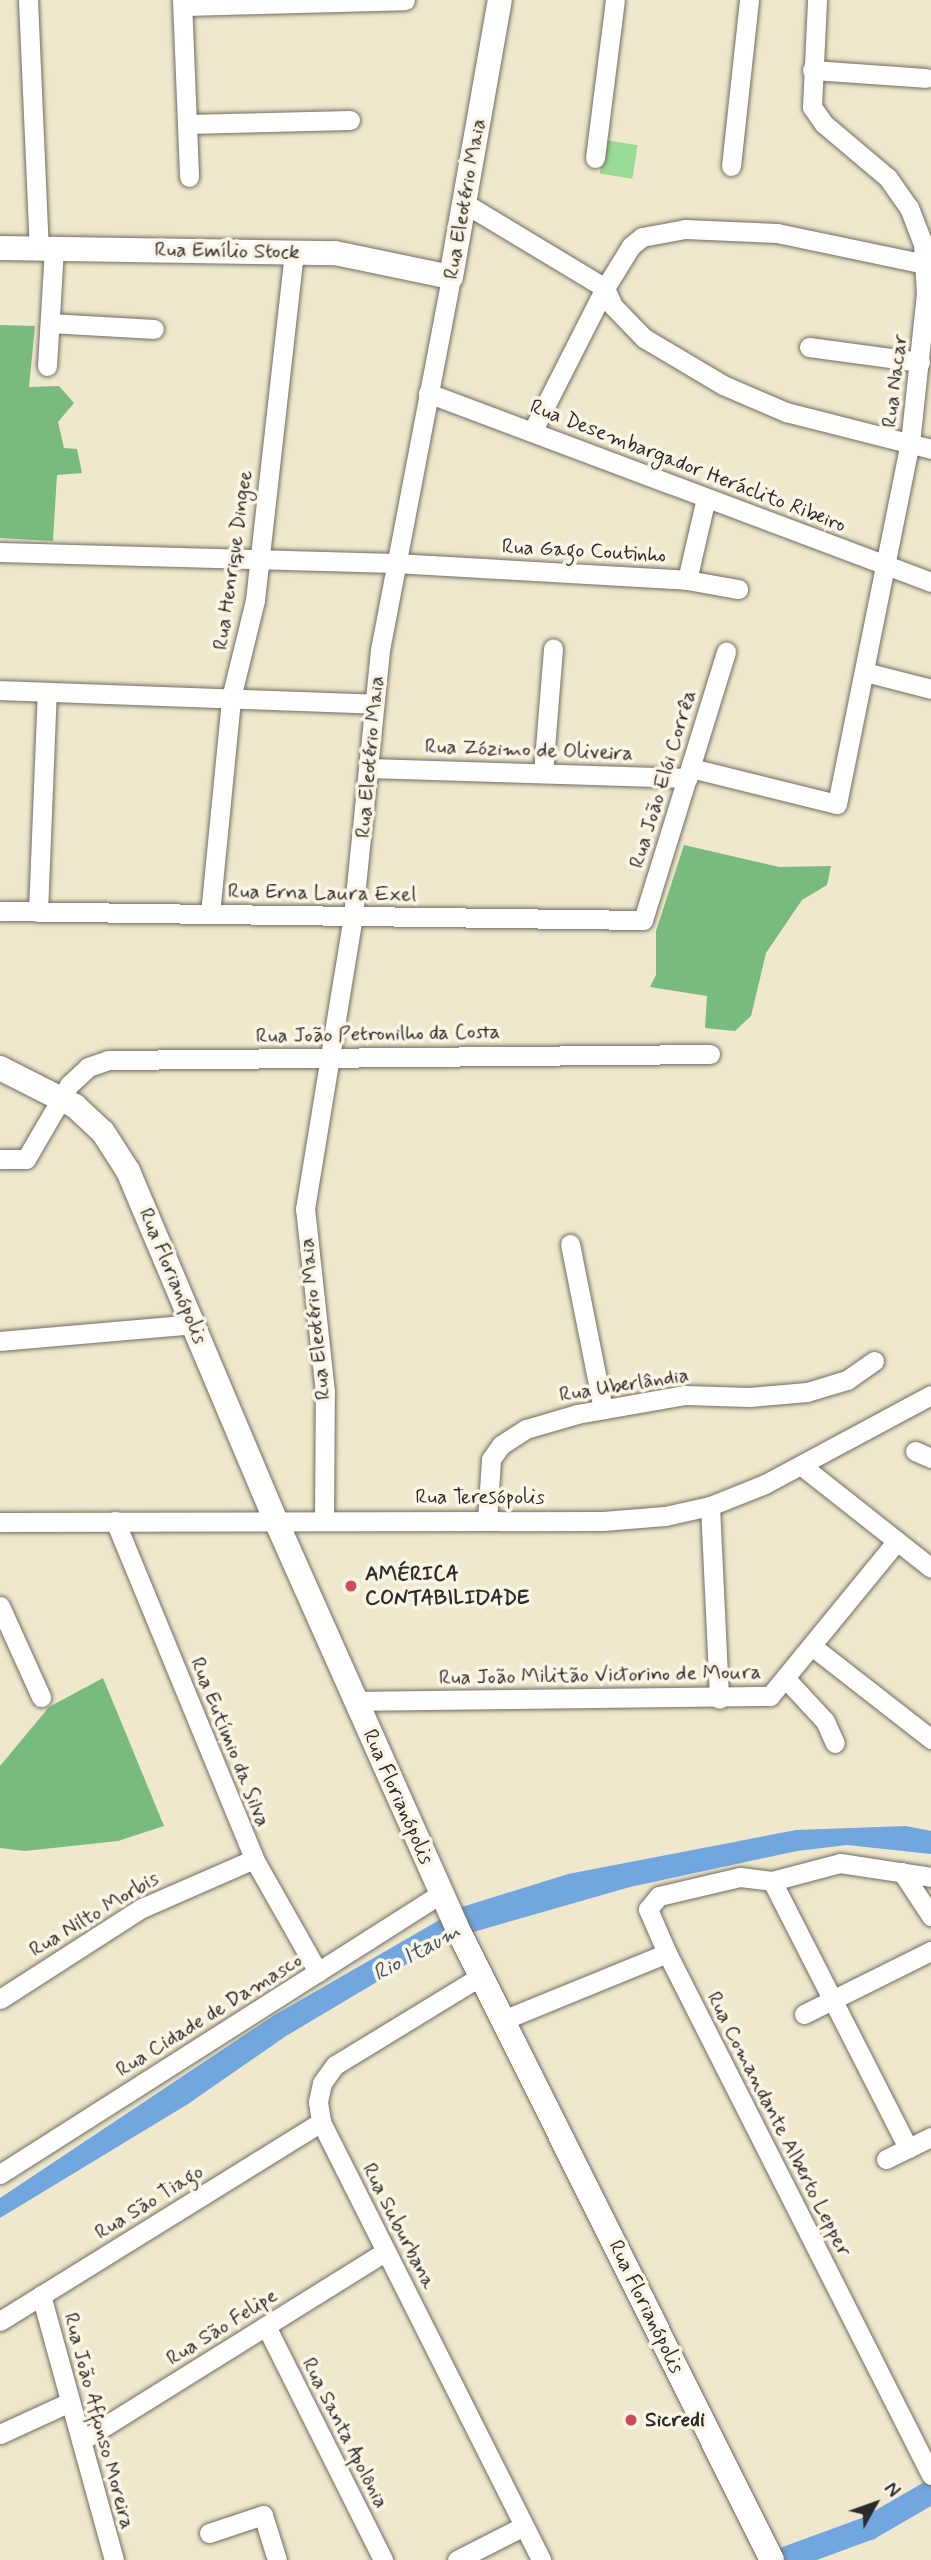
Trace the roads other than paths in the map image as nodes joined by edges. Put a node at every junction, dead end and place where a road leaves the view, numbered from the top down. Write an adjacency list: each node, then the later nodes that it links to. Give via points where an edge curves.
1 (27, 0): 17 (street)
2 (405, 0): 7 (street)
3 (500, 0): 15 (main road, Rua Eleotério Maia)
4 (615, 0): 12 (street)
5 (749, 0): 13 (street)
6 (817, 0): 8 (street, Rua Nacar)
7 (183, 3): 11 (street)
8 (812, 71): 9 (street); 18 (street, Rua Nacar, via 810,95 817,116 888,178 908,208)
9 (926, 78)
10 (350, 120): 11 (street)
11 (187, 124): 14 (street)
12 (595, 158)
13 (731, 166)
14 (188, 177)
15 (464, 204): 20 (main road, Rua Eleotério Maia); 21 (street)
16 (0, 248): 17 (main road, Rua Emílio Stock)
17 (47, 249): 19 (main road, Rua Emílio Stock); 22 (street)
18 (927, 251): 21 (street, via 777,233 666,230 642,237 631,246); 26 (street, Rua Nacar)
19 (294, 252): 20 (main road, Rua Emílio Stock, via 365,257); 33 (street, Rua Henrique Dingee)
20 (451, 277): 27 (street, Rua Eleotério Maia)
21 (605, 288): 28 (street); 29 (street, via 612,306 644,338 723,384 786,412)
22 (50, 323): 23 (street); 25 (street)
23 (154, 328)
24 (809, 347): 26 (street)
25 (47, 366)
26 (923, 374): 29 (street, Rua Nacar)
27 (428, 393): 28 (street, Rua Desembargador Heráclito Ribeiro); 34 (street, Rua Eleotério Maia)
28 (532, 432): 31 (street, Rua Desembargador Heráclito Ribeiro)
29 (910, 443): 30 (street); 35 (street, Rua Nacar)
30 (931, 449)
31 (706, 498): 35 (street, Rua Desembargador Heráclito Ribeiro); 36 (street, Rua Gago Coutinho)
32 (0, 552): 33 (street, Rua Gago Coutinho)
33 (259, 559): 34 (street, Rua Gago Coutinho); 45 (street, Rua Henrique Dingee, via 250,630)
34 (395, 563): 36 (street, Rua Gago Coutinho); 46 (street, Rua Eleotério Maia)
35 (887, 566): 37 (street, Rua Desembargador Heráclito Ribeiro); 41 (street, Rua Nacar)
36 (687, 580): 38 (street)
37 (931, 582)
38 (738, 589)
39 (553, 648): 48 (street)
40 (726, 652): 49 (street, Rua João Elói Corrêa)
41 (865, 672): 42 (street); 50 (street, Rua Nacar)
42 (931, 689)
43 (0, 690): 44 (street)
44 (47, 692): 45 (street); 52 (street)
45 (231, 698): 46 (street); 53 (street, Rua Henrique Dingee)
46 (373, 704): 47 (street, Rua Eleotério Maia)
47 (369, 768): 48 (street, Rua Zózimo de Oliveira); 54 (street, Rua Eleotério Maia)
48 (543, 773): 49 (street, Rua Zózimo de Oliveira)
49 (689, 773): 50 (street, Rua Zózimo de Oliveira); 55 (street, Rua João Elói Corrêa)
50 (837, 804)
51 (0, 911): 52 (street, Rua Erna Laura Exel)
52 (38, 912): 53 (street, Rua Erna Laura Exel)
53 (210, 914): 54 (street, Rua Erna Laura Exel)
54 (353, 916): 55 (street, Rua Erna Laura Exel); 57 (street, Rua Eleotério Maia)
55 (643, 920)
56 (710, 1054): 57 (street, Rua João Petronilho da Costa)
57 (331, 1057): 59 (street, Rua João Petronilho da Costa, via 108,1060 77,1076); 69 (street, Rua Eleotério Maia, via 305,1209 325,1392)
58 (0, 1068): 59 (main road, Rua Florianópolis)
59 (60, 1097): 60 (street, Rua João Petronilho da Costa, via 26,1159); 62 (main road, Rua Florianópolis, via 91,1119 116,1149)
60 (0, 1159)
61 (570, 1244): 66 (street)
62 (194, 1324): 63 (street); 72 (main road, Rua Florianópolis)
63 (0, 1340)
64 (874, 1361): 66 (street, Rua Uberlândia, via 847,1380 791,1395 685,1395)
65 (928, 1399): 67 (street, Rua Teresópolis)
66 (603, 1409): 70 (street, Rua Uberlândia, via 537,1425 501,1445 487,1477)
67 (802, 1466): 68 (street, Rua Teresópolis); 74 (street)
68 (710, 1506): 70 (street, Rua Teresópolis, via 623,1521); 80 (street)
69 (324, 1520): 70 (street, Rua Teresópolis); 72 (street, Rua Teresópolis)
70 (487, 1520)
71 (115, 1521): 72 (street, Rua Teresópolis); 73 (street, Rua Teresópolis); 84 (street, Rua Eutímio da Silva)
72 (276, 1521): 81 (main road, Rua Florianópolis)
73 (0, 1522)
74 (897, 1541): 75 (street); 77 (street, Rua João Militão Victorino de Moura)
75 (931, 1568)
76 (0, 1606): 79 (street)
77 (813, 1647): 78 (street, Rua João Militão Victorino de Moura); 82 (street)
78 (787, 1679): 80 (street, Rua João Militão Victorino de Moura, via 770,1696); 83 (street, via 825,1721)
79 (41, 1697)
80 (719, 1699): 81 (street, Rua João Militão Victorino de Moura)
81 (355, 1701): 88 (main road, Rua Florianópolis)
82 (931, 1739)
83 (835, 1743)
84 (254, 1859): 92 (street, Rua Eutímio da Silva); 94 (street, Rua Nilto Morbis, via 152,1903)
85 (902, 1872): 86 (street); 87 (street, via 839,1863); 89 (street)
86 (931, 1877)
87 (772, 1881): 91 (street, Rua Comandante Alberto Lepper, via 740,1877 652,1900 650,1917); 95 (street)
88 (446, 1903): 92 (street, Rua Cidade de Damasco); 93 (main road, Rua Florianópolis)
89 (931, 1916)
90 (931, 1951): 95 (street)
91 (667, 1952): 97 (street); 110 (street, Rua Comandante Alberto Lepper)
92 (318, 1972): 102 (street, Rua Cidade de Damasco)
93 (481, 1976): 97 (main road, Rua Florianópolis); 98 (street, Rua Suburbana, via 335,2065 318,2091)
94 (0, 1999)
95 (832, 2000): 96 (street); 100 (street)
96 (804, 2014)
97 (503, 2020): 113 (main road, Rua Florianópolis)
98 (321, 2122): 103 (street, Rua Suburbana); 104 (street, Rua São Tiago)
99 (930, 2139): 100 (street)
100 (908, 2148): 101 (street)
101 (886, 2159)
102 (0, 2174)
103 (386, 2251): 106 (street, Rua São Felipe); 111 (street, Rua Suburbana)
104 (41, 2295): 105 (street, Rua São Tiago); 107 (street, Rua João Affonso Moreira)
105 (0, 2320)
106 (266, 2326): 109 (street, Rua São Felipe); 116 (street, Rua Santa Apolônia)
107 (70, 2402): 108 (street); 109 (street, Rua João Affonso Moreira)
108 (0, 2434)
109 (81, 2441): 114 (street, Rua João Affonso Moreira)
110 (929, 2467)
111 (524, 2526): 117 (street); 118 (street, Rua Suburbana)
112 (208, 2533): 115 (street, via 263,2515)
113 (770, 2556)
114 (114, 2560)
115 (277, 2560)
116 (383, 2560)
117 (457, 2560)
118 (541, 2560)

